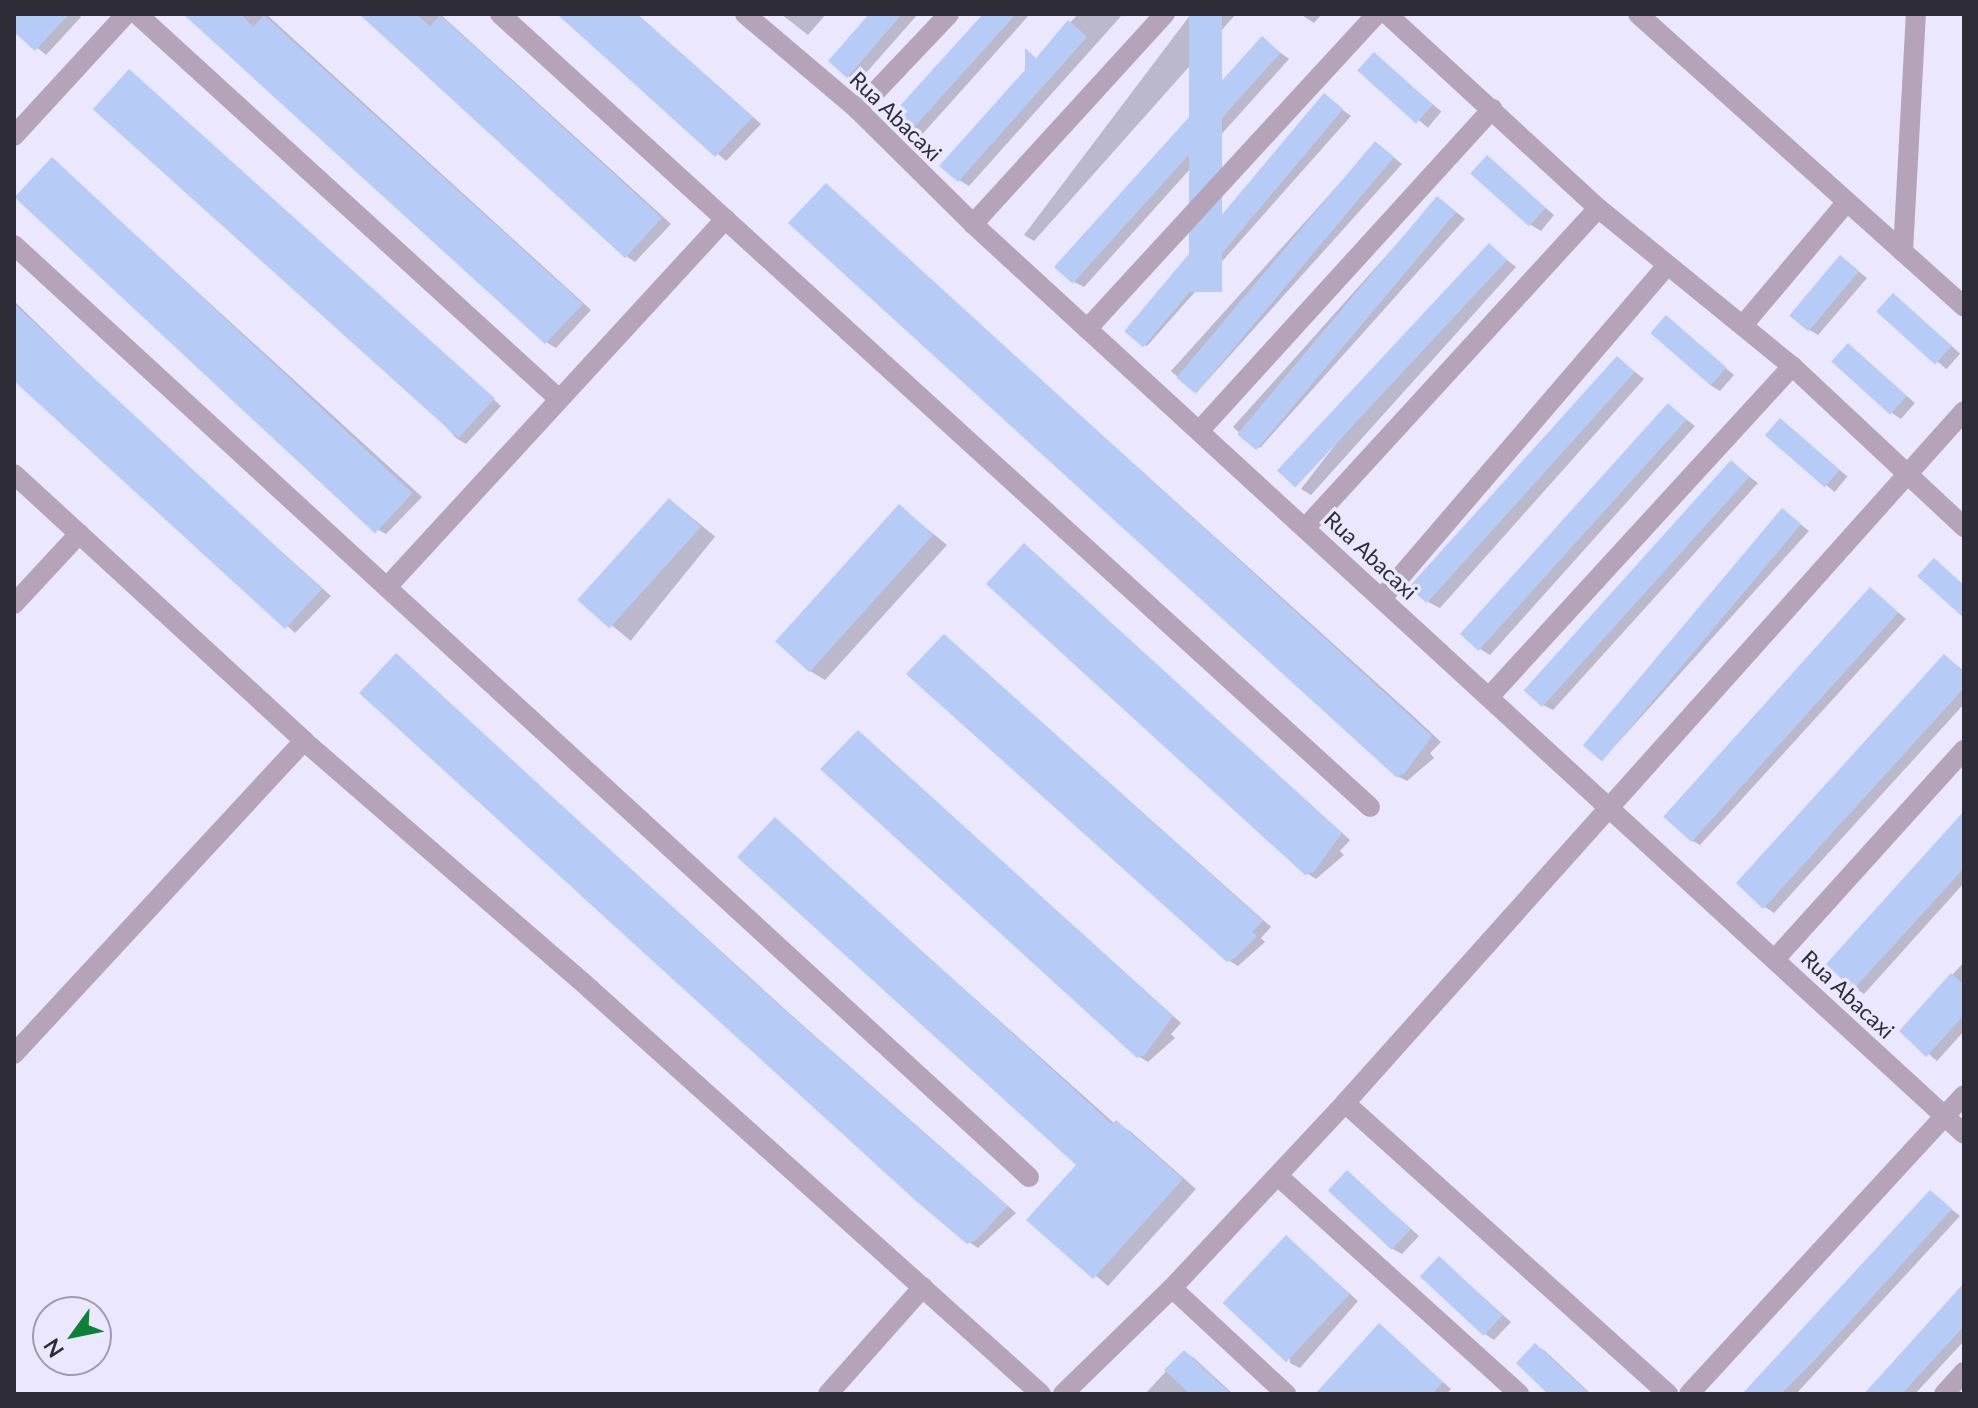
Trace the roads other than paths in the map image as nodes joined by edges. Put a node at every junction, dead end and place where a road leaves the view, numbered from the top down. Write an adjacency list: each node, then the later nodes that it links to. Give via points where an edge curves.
1 (126, 14): 13 (street)
2 (137, 14): 25 (street)
3 (500, 14): 16 (street)
4 (745, 14): 12 (street, Rua Abacaxi)
5 (949, 14): 12 (street)
6 (1165, 14): 17 (street)
7 (1377, 14): 23 (street)
8 (1387, 14): 11 (street)
9 (1638, 14): 14 (street)
10 (1916, 14): 19 (street)
11 (1492, 109): 15 (street); 27 (street)
12 (858, 110): 17 (street, Rua Abacaxi)
13 (14, 136)
14 (1846, 203): 19 (street); 22 (street)
15 (1598, 208): 20 (street); 30 (street)
16 (725, 219): 25 (street); 39 (street)
17 (973, 224): 23 (street, Rua Abacaxi)
18 (14, 245): 33 (street)
19 (1903, 252): 21 (street)
20 (1667, 266): 22 (street); 34 (street)
21 (1964, 306)
22 (1744, 324): 24 (street)
23 (1087, 329): 27 (street, Rua Abacaxi)
24 (1792, 366): 29 (street); 36 (street)
25 (559, 399): 33 (street)
26 (1964, 411): 29 (street)
27 (1201, 429): 30 (street, Rua Abacaxi)
28 (14, 474): 32 (street)
29 (1907, 476): 31 (street); 40 (street)
30 (1306, 527): 34 (street, Rua Abacaxi)
31 (1964, 527)
32 (79, 534): 35 (street); 37 (street)
33 (387, 587): 48 (street)
34 (1382, 598): 36 (street, Rua Abacaxi)
35 (14, 604)
36 (1489, 697): 40 (street, Rua Abacaxi)
37 (304, 741): 42 (street); 49 (street)
38 (1964, 750): 41 (street)
39 (1370, 807)
40 (1612, 810): 41 (street, Rua Abacaxi); 44 (street)
41 (1775, 959): 45 (street, Rua Abacaxi)
42 (14, 1054)
43 (1964, 1095): 45 (street)
44 (1345, 1103): 47 (street); 57 (street)
45 (1945, 1116): 46 (street, Rua Abacaxi); 58 (street)
46 (1964, 1134)
47 (1278, 1176): 50 (street); 56 (street)
48 (1029, 1177)
49 (923, 1287): 52 (street); 53 (street)
50 (1172, 1288): 54 (street); 55 (street)
51 (1964, 1372): 59 (street)
52 (828, 1394)
53 (1041, 1394)
54 (1063, 1394)
55 (1286, 1394)
56 (1519, 1394)
57 (1668, 1394)
58 (1689, 1394)
59 (1944, 1394)

